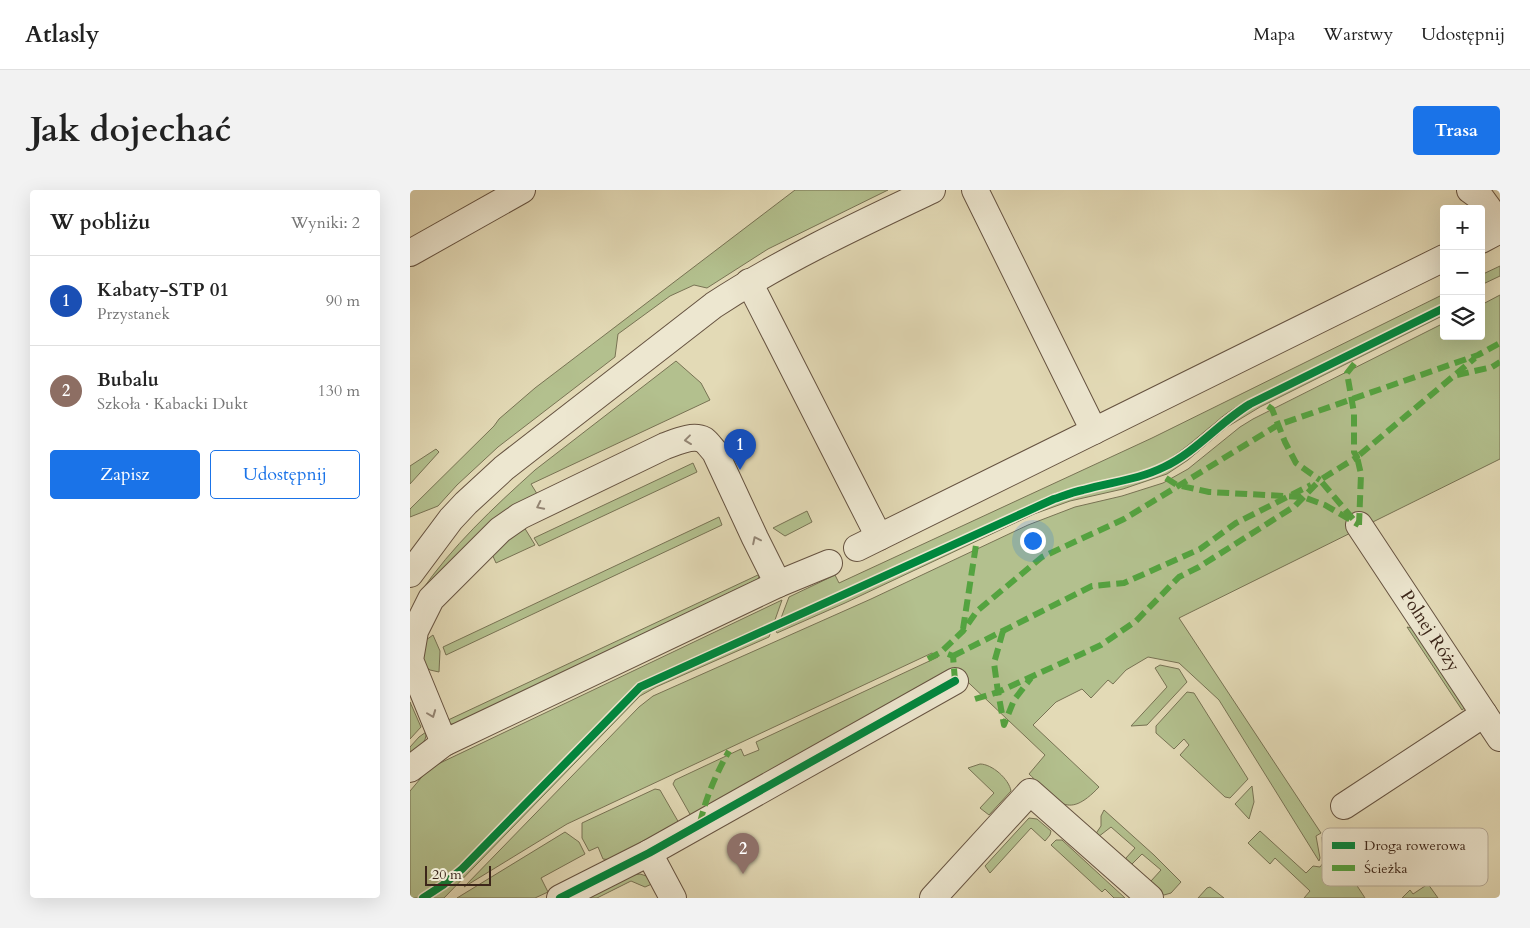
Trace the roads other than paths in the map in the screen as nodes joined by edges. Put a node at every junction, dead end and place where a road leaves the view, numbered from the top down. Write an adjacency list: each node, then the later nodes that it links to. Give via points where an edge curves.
1 (932, 190): 10 (street)
2 (974, 190): 11 (street)
3 (1470, 190): 5 (street, via 1481,198)
4 (513, 192): 8 (street)
5 (1500, 224)
6 (1500, 230): 7 (street)
7 (1485, 238)
8 (410, 253)
9 (1440, 260): 11 (street)
10 (749, 282): 11 (street, via 868,542); 14 (street, via 714,305 504,468 456,514)
11 (1094, 431)
12 (1358, 525): 17 (street, Polnej Róży)
13 (829, 563): 15 (street)
14 (410, 574)
15 (778, 584): 19 (street); 19 (street, one-way to 19, via 715,452 699,439 665,446 520,516 500,530 431,599 415,631 410,660)
16 (955, 682): 22 (street)
17 (1484, 714): 18 (street, Polnej Róży); 21 (street)
18 (1500, 738)
19 (444, 743): 20 (street)
20 (410, 769)
21 (1344, 806)
22 (649, 853): 23 (street); 24 (street)
23 (560, 898)
24 (672, 898)
25 (933, 898): 26 (street, via 1030,792)
26 (1150, 898)

